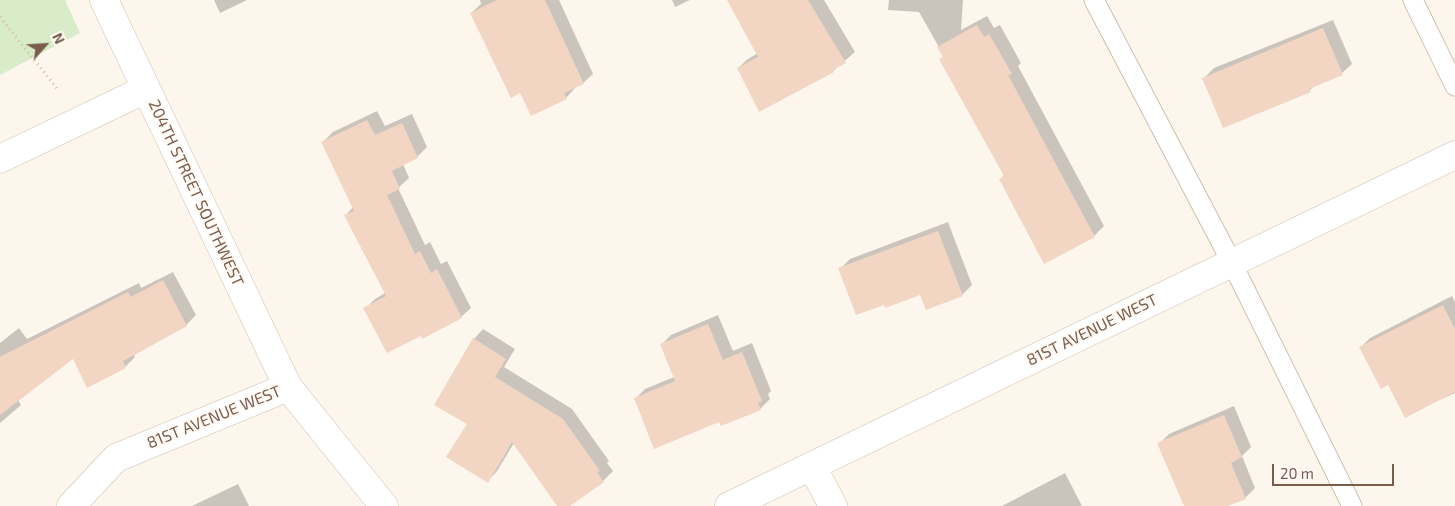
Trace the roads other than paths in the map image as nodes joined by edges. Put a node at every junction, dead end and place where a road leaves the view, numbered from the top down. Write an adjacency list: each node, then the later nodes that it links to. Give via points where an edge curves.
1 (104, 0): 5 (street, 204TH STREET SOUTHWEST)
2 (1094, 0): 8 (lane)
3 (1413, 0): 4 (lane)
4 (1455, 86)
5 (146, 89): 7 (street); 9 (street, 204TH STREET SOUTHWEST)
6 (1455, 155): 8 (street, 81ST AVENUE WEST)
7 (0, 159)
8 (1232, 262): 10 (street, 81ST AVENUE WEST); 15 (lane)
9 (288, 387): 11 (street, 81ST AVENUE WEST, via 116,458); 12 (street, 81ST AVENUE WEST)
10 (812, 466): 13 (street, 81ST AVENUE WEST); 14 (street)
11 (71, 506)
12 (384, 506)
13 (729, 506)
14 (833, 506)
15 (1352, 506)

